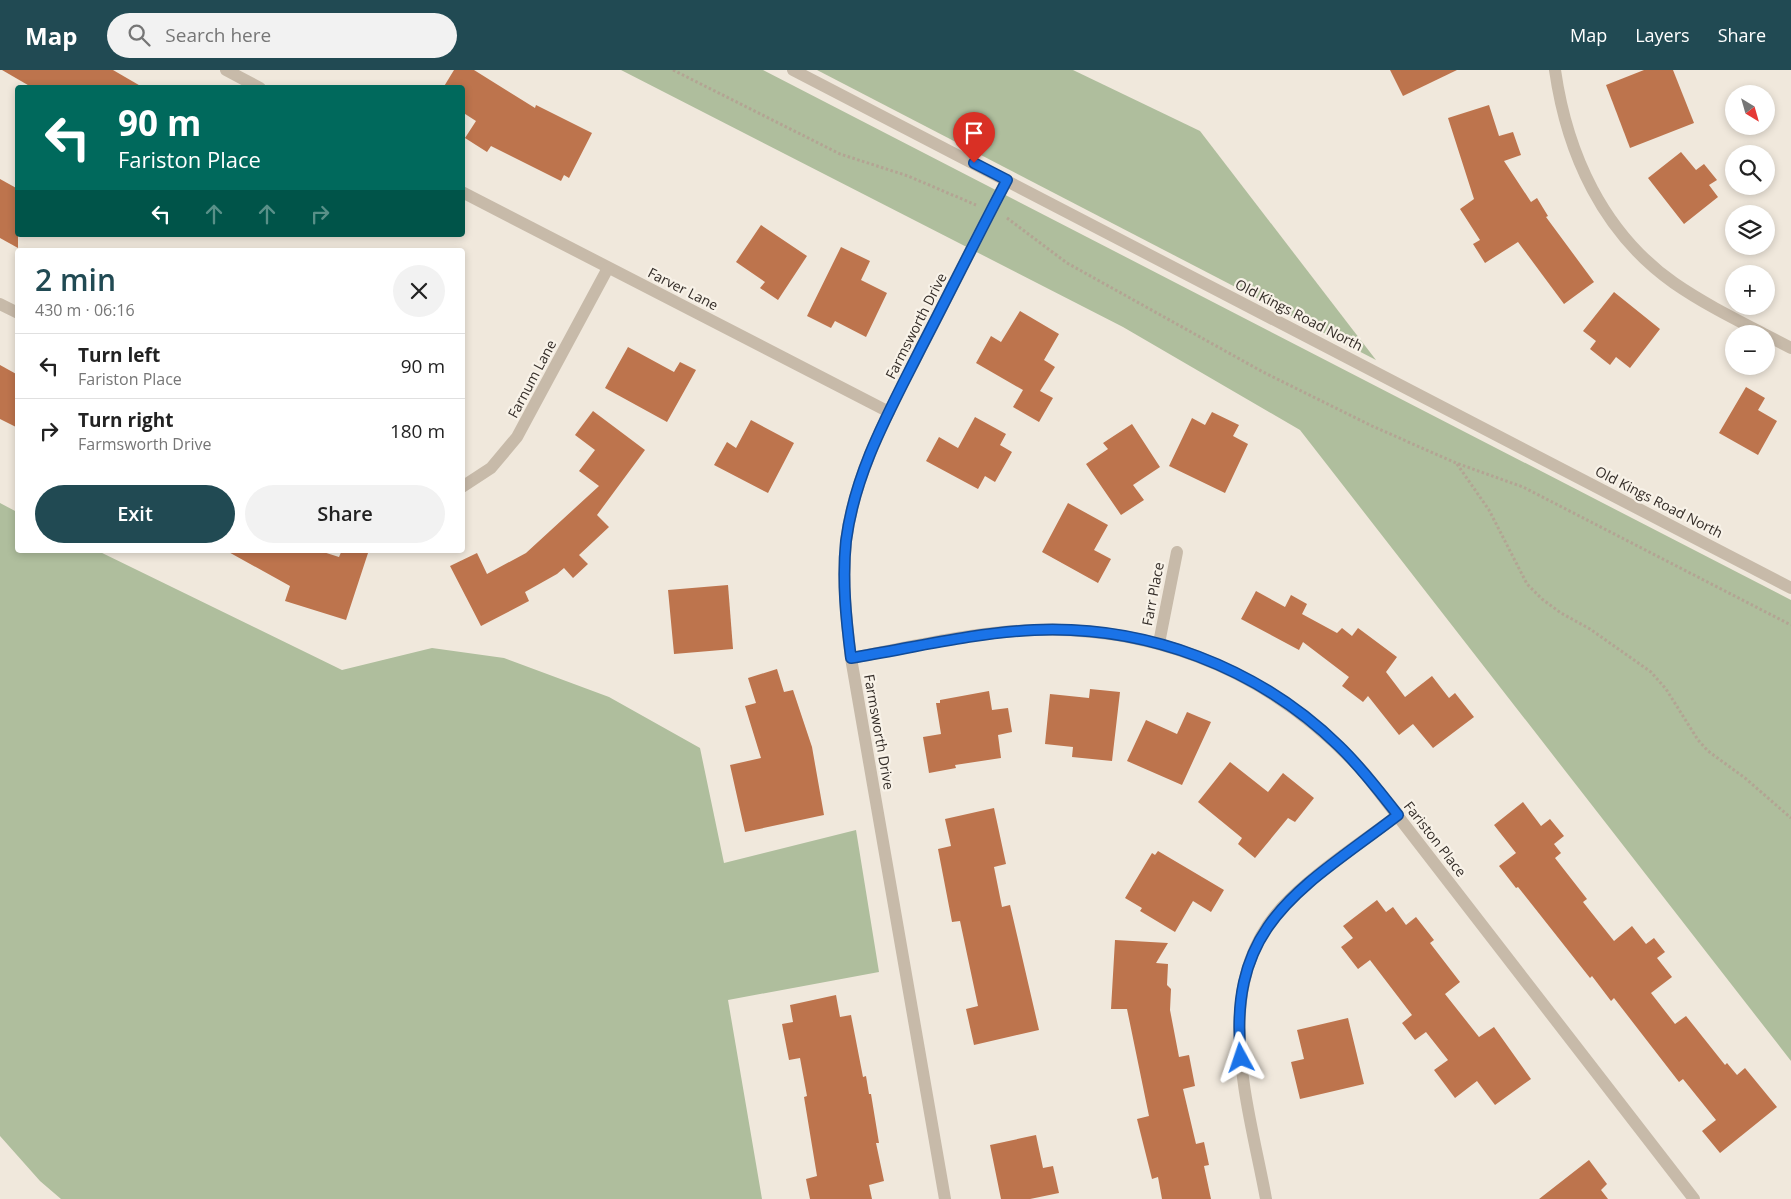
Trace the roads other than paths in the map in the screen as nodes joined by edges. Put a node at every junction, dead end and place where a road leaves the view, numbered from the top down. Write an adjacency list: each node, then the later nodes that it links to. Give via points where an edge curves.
1 (226, 70): 4 (street)
2 (793, 70): 5 (street, Old Kings Road North)
3 (1555, 70): 10 (street, via 1566,123 1579,163 1612,222 1648,262 1673,282)
4 (254, 85)
5 (1007, 180): 13 (street, Farmsworth Drive); 16 (street, Old Kings Road North)
6 (465, 194): 7 (street, Farver Lane)
7 (608, 268): 13 (street, Farver Lane); 14 (street, Farnum Lane, via 517,437 491,468)
8 (0, 304): 9 (street)
9 (15, 312)
10 (1747, 325)
11 (1775, 339): 12 (street)
12 (1791, 348)
13 (889, 412): 18 (street, Farmsworth Drive, via 865,465 846,541 844,589)
14 (465, 485)
15 (1177, 552): 17 (street, Farr Place)
16 (1791, 588)
17 (1159, 643): 18 (street, Fariston Place, via 1087,631 1033,630 989,634); 19 (street, Fariston Place, via 1233,672 1295,709 1340,746)
18 (851, 658): 20 (street, Farmsworth Drive)
19 (1398, 815): 21 (street, via 1289,900 1266,929 1249,964 1240,997 1239,1035); 22 (street, Fariston Place)
20 (945, 1199)
21 (1266, 1199)
22 (1694, 1199)

